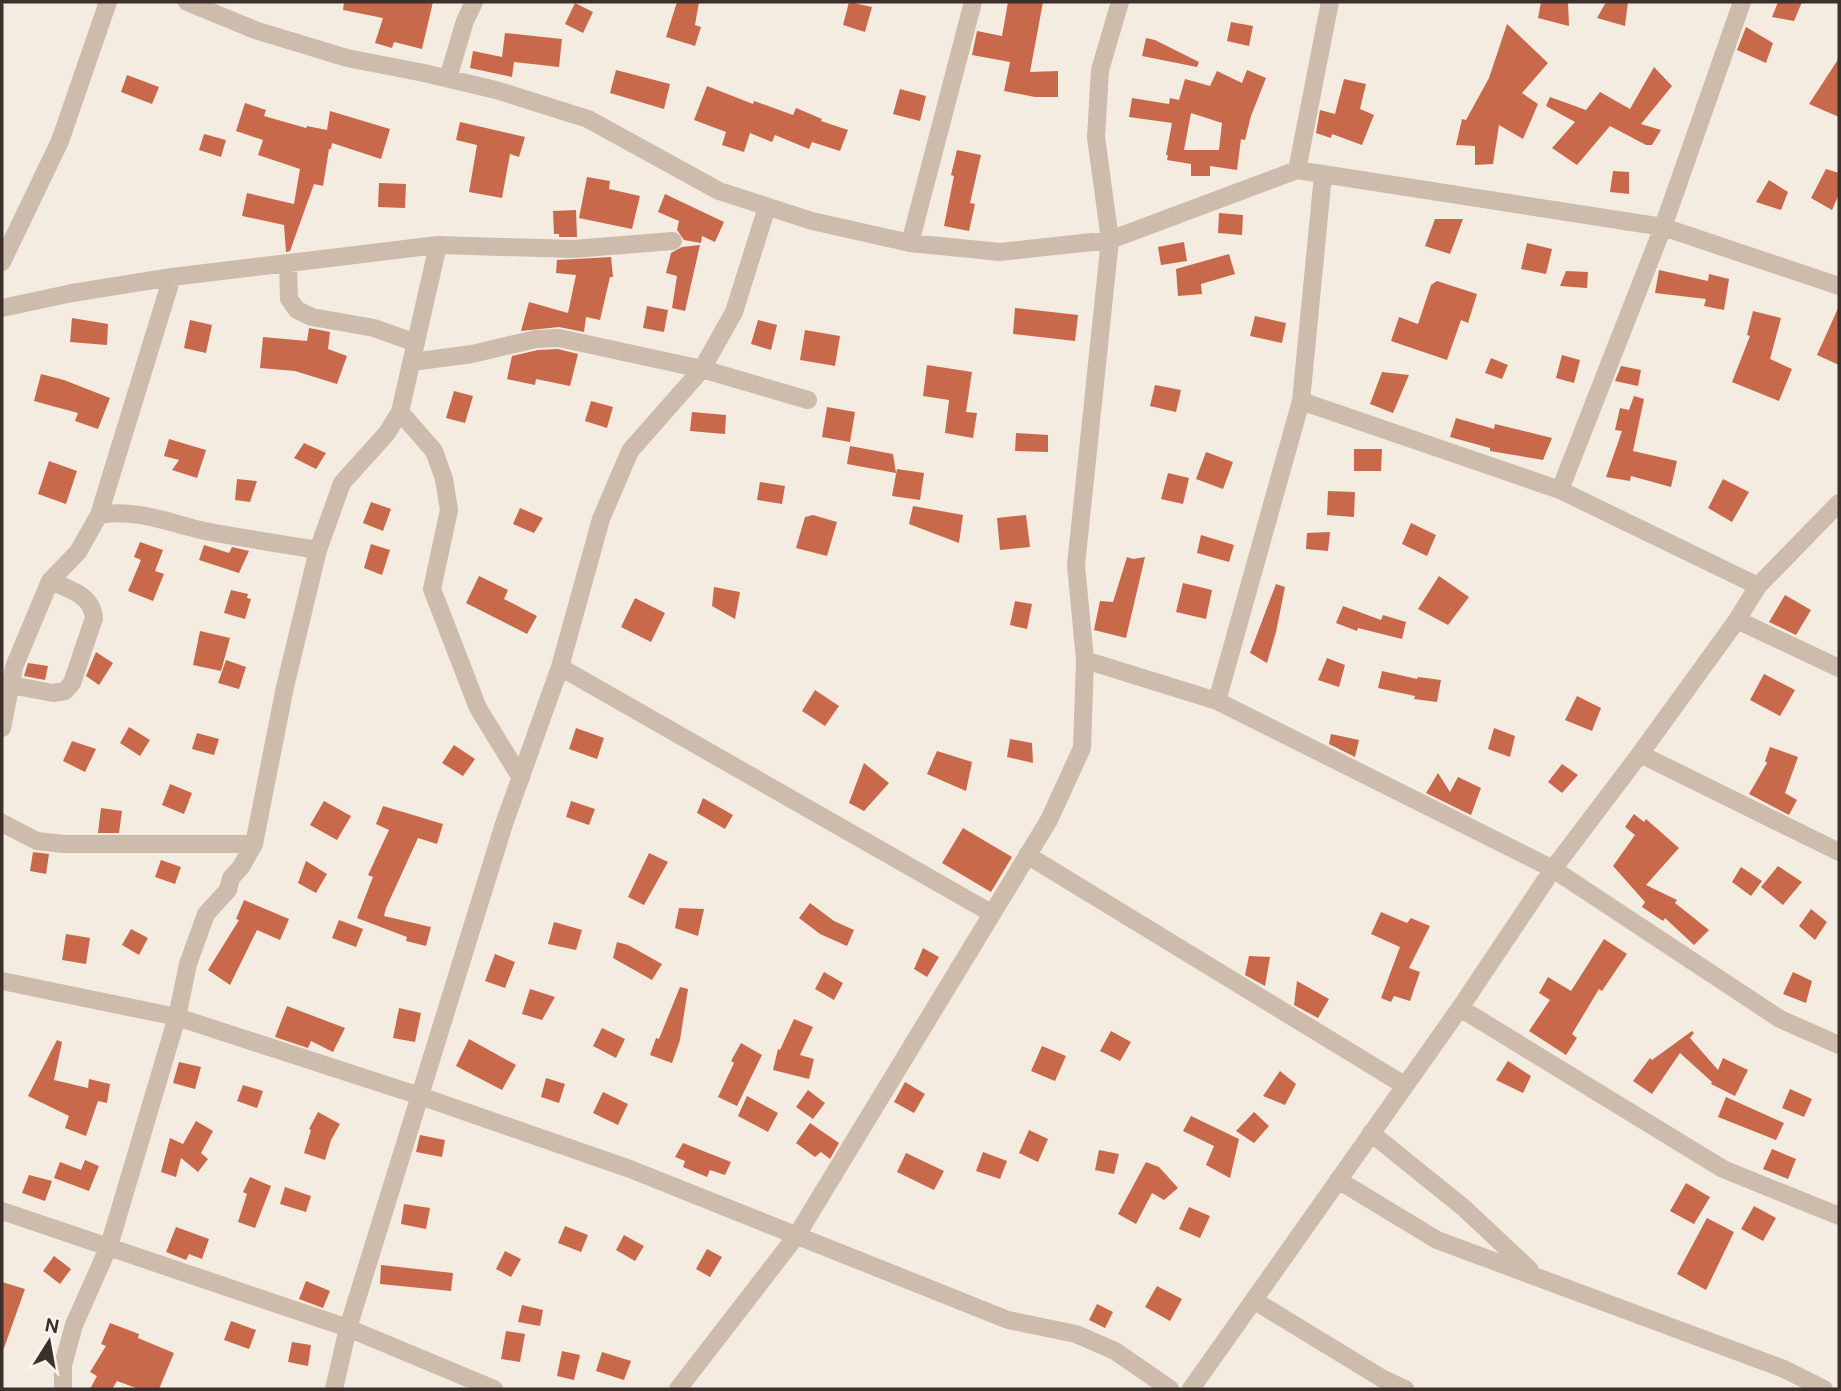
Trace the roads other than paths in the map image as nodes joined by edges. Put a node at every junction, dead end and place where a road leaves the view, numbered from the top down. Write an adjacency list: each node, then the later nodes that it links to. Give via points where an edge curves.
1 (108, 2): 17 (street, via 60,141)
2 (187, 2): 8 (street, via 255,30 347,58)
3 (474, 2): 8 (street)
4 (973, 2): 15 (street)
5 (1120, 2): 13 (street, via 1100,70 1096,137)
6 (1330, 2): 9 (street)
7 (1742, 2): 12 (street)
8 (448, 78): 11 (street, via 588,119 719,191)
9 (1297, 170): 10 (street); 13 (street)
10 (1323, 175): 12 (street); 26 (street)
11 (767, 206): 15 (street); 24 (street, via 734,312)
12 (1663, 226): 20 (street); 28 (street)
13 (1110, 240): 15 (street, via 1000,252); 35 (street, via 1076,565)
14 (673, 241): 16 (street, via 573,249)
15 (910, 243)
16 (438, 245): 18 (street); 22 (street)
17 (2, 262)
18 (288, 262): 19 (street); 22 (street, via 289,299 297,310)
19 (172, 277): 21 (street); 30 (street)
20 (1839, 286)
21 (2, 308)
22 (416, 343): 23 (street)
23 (412, 362): 24 (street, via 559,338); 27 (street)
24 (702, 369): 25 (street); 36 (street, via 630,451 601,519)
25 (808, 400)
26 (1301, 401): 28 (street); 39 (street)
27 (400, 412): 31 (street, via 342,483); 42 (street, via 434,451 444,479 449,510 432,589 478,708)
28 (1560, 490): 33 (street)
29 (1839, 503): 33 (street)
30 (99, 515): 31 (street, via 131,512 204,531); 32 (street, via 78,552)
31 (318, 550): 44 (street)
32 (50, 581): 38 (street); 38 (street, via 79,594 93,609 72,683 65,691 53,693)
33 (1758, 586): 34 (street)
34 (1737, 620): 37 (street); 41 (street)
35 (1085, 660): 39 (street); 46 (street, via 1083,748)
36 (560, 667): 42 (street); 48 (street)
37 (1839, 668)
38 (9, 671): 40 (street)
39 (1217, 701): 47 (street)
40 (2, 728)
41 (1640, 754): 45 (street); 47 (street)
42 (521, 778): 54 (street)
43 (2, 823): 44 (street, via 37,841 64,844)
44 (254, 844): 51 (street, via 228,890 206,914 188,964)
45 (1839, 852)
46 (1027, 855): 48 (street); 53 (street)
47 (1553, 869): 50 (street); 52 (street, via 1780,1019)
48 (991, 913): 59 (street)
49 (2, 981): 51 (street)
50 (1460, 1009): 53 (street); 58 (street, via 1723,1169)
51 (177, 1017): 54 (street); 60 (street)
52 (1839, 1045)
53 (1405, 1085): 55 (street)
54 (420, 1096): 59 (street, via 630,1169); 63 (street)
55 (1371, 1133): 56 (street); 61 (street, via 1464,1208)
56 (1338, 1180): 61 (street, via 1437,1240); 62 (street)
57 (2, 1211): 60 (street)
58 (1839, 1216)
59 (797, 1235): 67 (street); 68 (street, via 1008,1320 1076,1335 1115,1351)
60 (109, 1246): 63 (street); 64 (street, via 74,1325)
61 (1538, 1276): 71 (street, via 1784,1369)
62 (1255, 1301): 69 (street); 70 (street)
63 (348, 1328): 65 (street); 66 (street)
64 (62, 1389)
65 (334, 1389)
66 (494, 1389)
67 (678, 1389)
68 (1170, 1389)
69 (1191, 1389)
70 (1405, 1389)
71 (1824, 1389)

